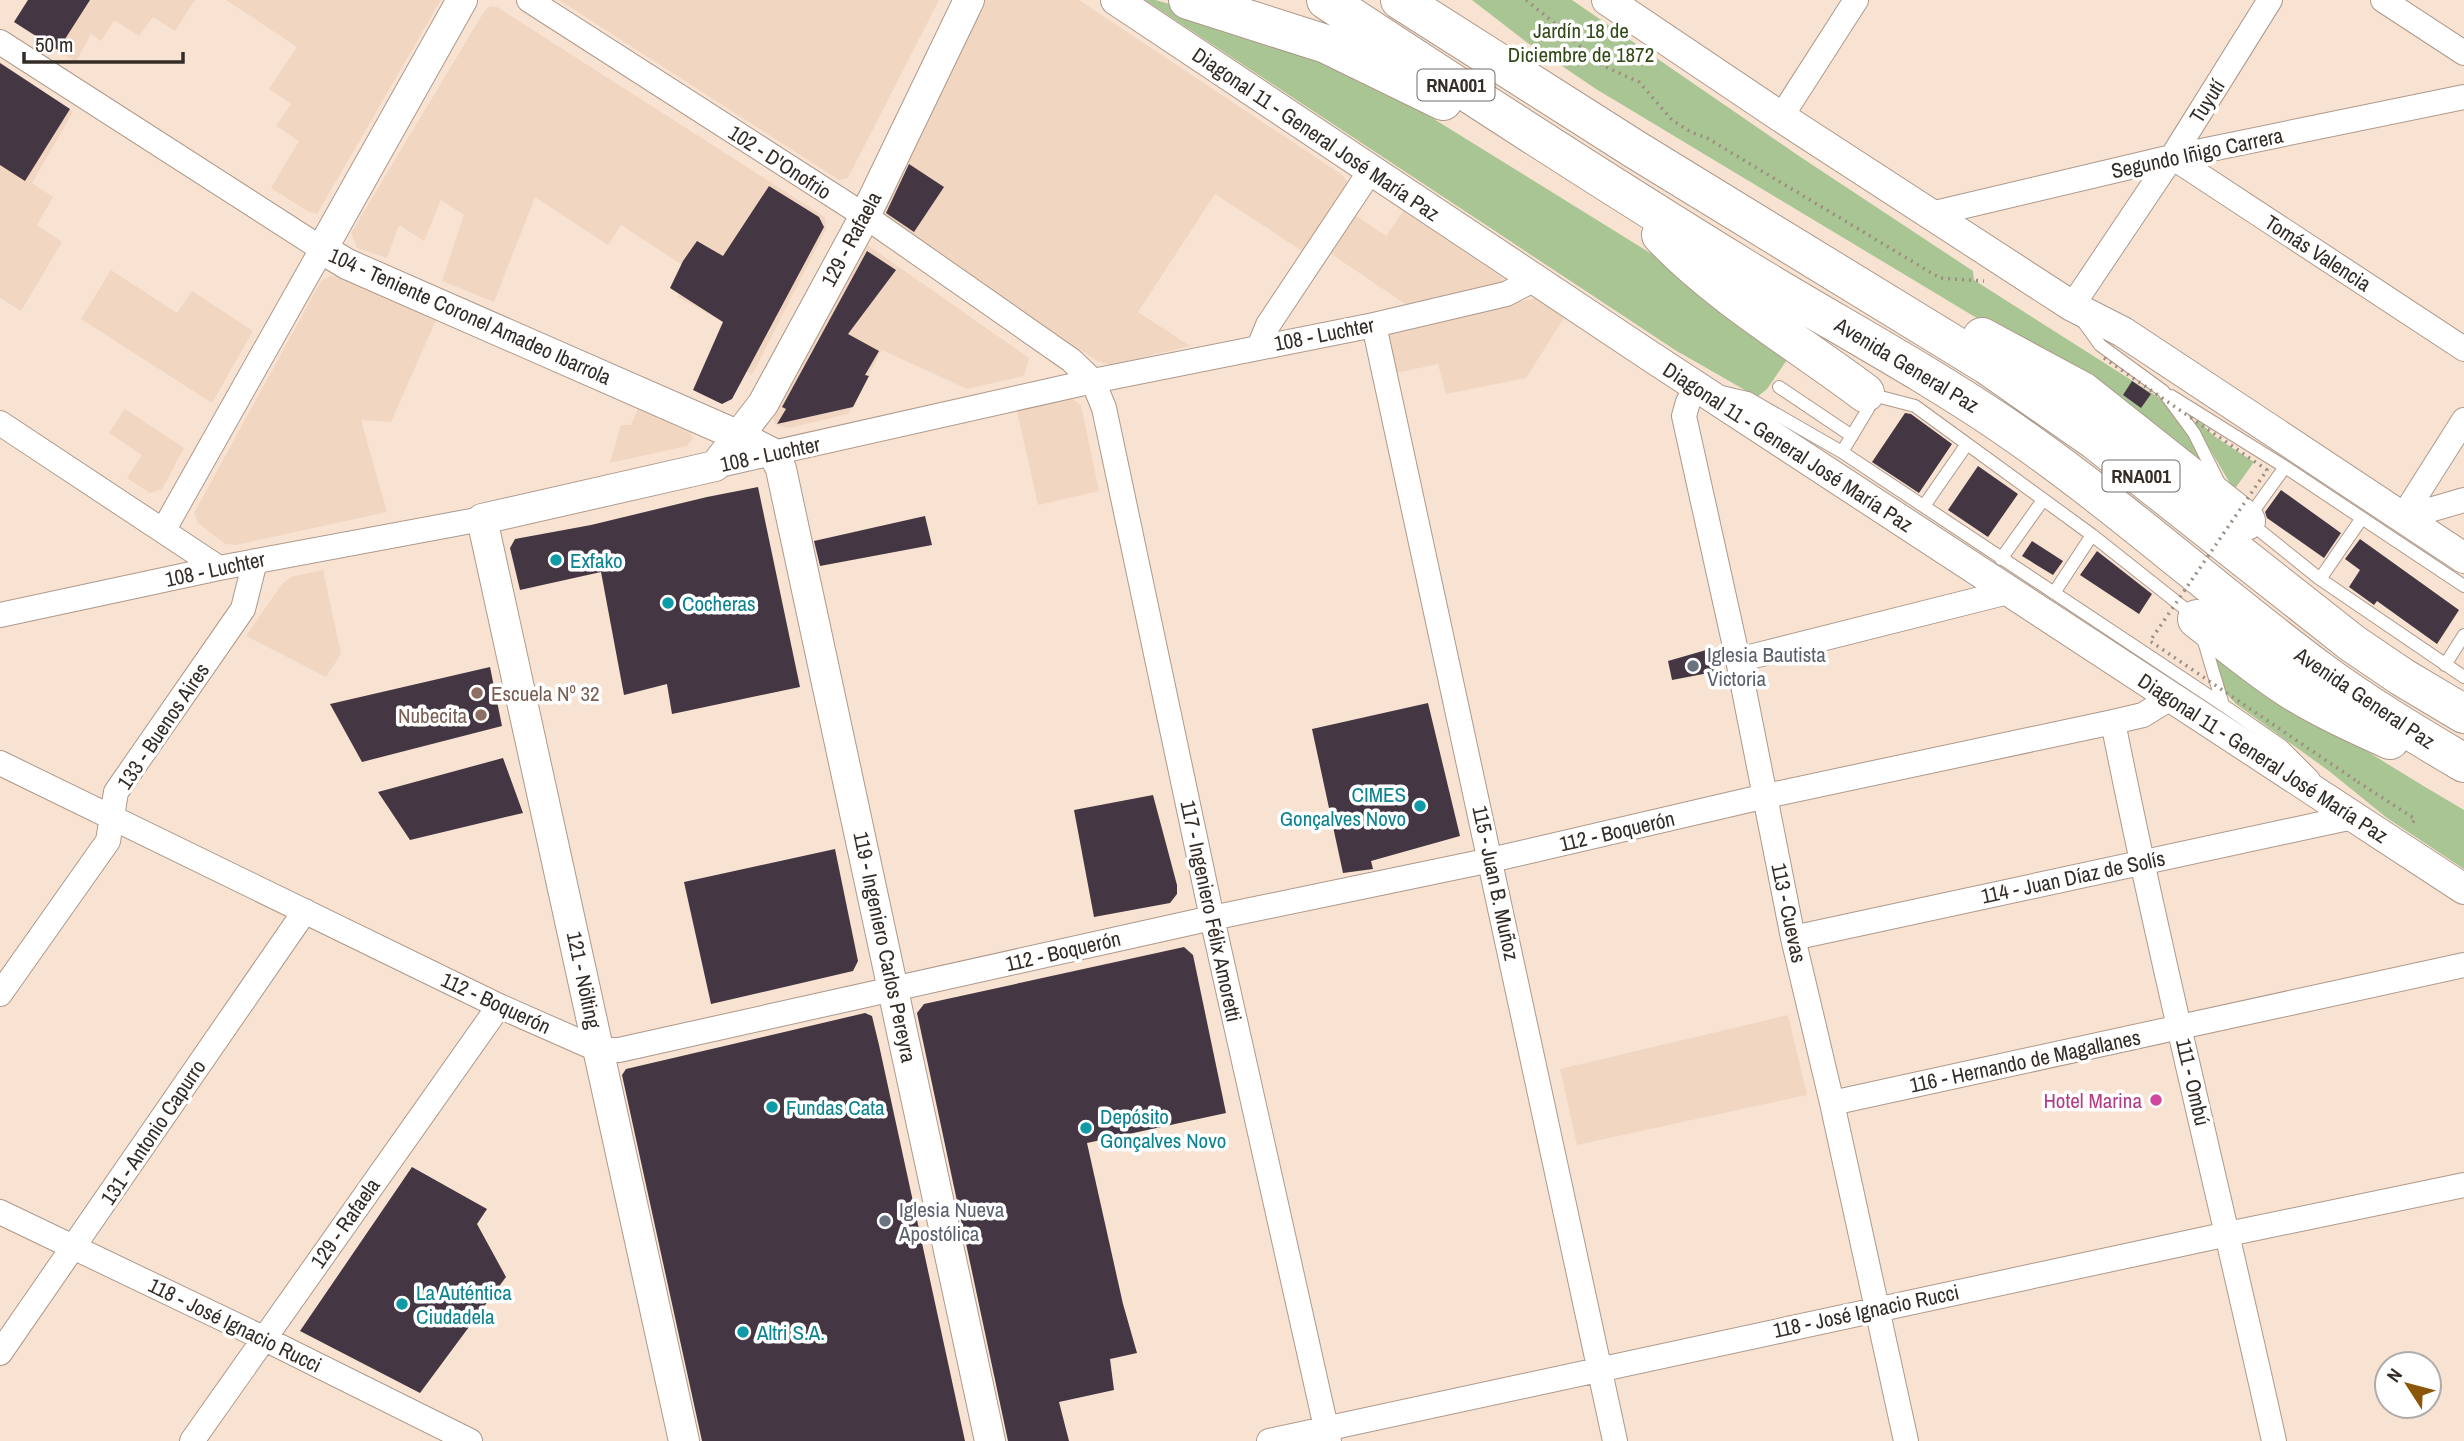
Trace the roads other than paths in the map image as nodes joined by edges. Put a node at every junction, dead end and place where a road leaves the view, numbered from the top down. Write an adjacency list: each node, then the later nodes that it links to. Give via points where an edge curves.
1 (462, 0): 23 (street)
2 (529, 0): 22 (street, 102 - D'Onofrio)
3 (969, 0): 22 (street, 129 - Rafaela)
4 (1116, 0): 19 (street, Diagonal 11 - General José María Paz)
5 (1188, 0): 20 (highway, via 1326,44)
6 (1326, 0): 20 (highway, Avenida General Paz / RNA001)
7 (1400, 0): 17 (highway, Avenida General Paz / RNA001)
8 (1446, 0): 17 (highway)
9 (1607, 0): 16 (street)
10 (1856, 0): 16 (street)
11 (2270, 0): 18 (street, Tuyutí)
12 (2383, 0): 14 (street)
13 (0, 42): 23 (street, 104 - Teniente Coronel Amadeo Ibarrola, via 26,69)
14 (2464, 52)
15 (2464, 97): 18 (street, Segundo Iñigo Carrera)
16 (1781, 117): 21 (street)
17 (1636, 150): 24 (highway, Avenida General Paz / RNA001)
18 (2172, 157): 21 (street, Segundo Iñigo Carrera); 26 (street, Tuyutí); 29 (street, Tomás Valencia)
19 (1371, 170): 25 (street, Diagonal 11 - General José María Paz); 28 (street, via 1268,325)
20 (1601, 179): 34 (highway, via 1688,263); 72 (highway, Avenida General Paz / RNA001, via 2005,426 2322,672)
21 (1931, 214): 26 (street)
22 (865, 216): 30 (street, 102 - D'Onofrio, via 1071,360); 37 (street, 129 - Rafaela, via 763,404)
23 (322, 249): 37 (street, 104 - Teniente Coronel Amadeo Ibarrola); 51 (street)
24 (1807, 254): 50 (highway, via 2000,346 2082,391); 69 (highway, Avenida General Paz / RNA001, via 2039,400 2352,643)
25 (1535, 279): 27 (street, 108 - Luchter, via 1506,294); 31 (street, Diagonal 11 - General José María Paz)
26 (2072, 306): 33 (lane, via 2100,345); 48 (street, via 2123,332)
27 (1374, 325): 28 (street, 108 - Luchter); 77 (street, 115 - Juan B. Muñoz)
28 (1259, 347): 30 (street, 108 - Luchter)
29 (2464, 349)
30 (1093, 381): 41 (street, 108 - Luchter); 81 (street, 117 - Ingeniero Félix Amoretti, via 1104,408)
31 (1698, 386): 40 (lane, via 1748,398); 59 (street, Diagonal 11 - General José María Paz); 64 (street, 113 - Cuevas, via 1684,416)
32 (1779, 387): 38 (lane)
33 (2163, 391): 43 (lane); 50 (lane, via 2189,425 2221,488)
34 (1865, 393): 38 (lane, via 1868,410); 39 (lane, via 1915,406)
35 (2464, 420): 48 (street)
36 (0, 423): 51 (street)
37 (739, 436): 41 (street, 104 - Teniente Coronel Amadeo Ibarrola); 42 (street, 129 - Rafaela)
38 (1852, 436): 40 (lane)
39 (1967, 444): 44 (lane); 46 (lane)
40 (1842, 452): 46 (lane)
41 (774, 454): 42 (street, 108 - Luchter); 84 (street, 119 - Ingeniero Carlos Pereyra, via 781,469)
42 (715, 466): 49 (street, 108 - Luchter)
43 (2285, 467): 47 (lane); 50 (lane)
44 (2043, 500): 52 (lane); 54 (lane)
45 (2464, 500): 48 (street)
46 (1924, 506): 54 (lane)
47 (2362, 518): 57 (lane); 58 (lane)
48 (2402, 518): 53 (street)
49 (482, 519): 55 (street, 108 - Luchter); 88 (street, 121 - Nölting)
50 (2246, 521): 57 (lane)
51 (163, 531): 56 (street)
52 (2092, 535): 60 (lane); 62 (lane)
53 (2464, 558)
54 (2001, 559): 60 (lane)
55 (255, 561): 56 (street, 108 - Luchter); 76 (street, 133 - Buenos Aires, via 243,609 117,792)
56 (219, 568): 61 (street, 108 - Luchter)
57 (2320, 579): 65 (lane)
58 (2464, 586)
59 (2008, 592): 64 (street); 67 (street, Diagonal 11 - General José María Paz)
60 (2054, 593): 68 (lane)
61 (0, 615)
62 (2197, 618): 68 (lane); 73 (highway, via 2292,690)
63 (2464, 635): 65 (lane)
64 (1738, 660): 74 (street, 113 - Cuevas)
65 (2445, 664): 66 (lane)
66 (2464, 677)
67 (2172, 697): 70 (street, 112 - Boquerón, via 2143,715); 75 (street, Diagonal 11 - General José María Paz)
68 (2223, 705): 75 (lane, via 2283,746)
69 (2464, 714)
70 (2113, 722): 74 (street, 112 - Boquerón); 78 (street, 111 - Ombú)
71 (0, 763): 76 (street, 112 - Boquerón)
72 (2464, 763)
73 (2464, 774)
74 (1766, 796): 77 (street, 112 - Boquerón); 82 (street, 113 - Cuevas)
75 (2353, 817): 78 (street, 114 - Juan Díaz de Solís); 79 (street, Diagonal 11 - General José María Paz)
76 (113, 818): 80 (street, 112 - Boquerón); 85 (street, 133 - Buenos Aires, via 108,841)
77 (1491, 860): 81 (street, 112 - Boquerón); 97 (street, 115 - Juan B. Muñoz)
78 (2141, 863): 82 (street, 114 - Juan Díaz de Solís); 87 (street, 111 - Ombú)
79 (2464, 889)
80 (305, 911): 86 (street, 112 - Boquerón); 93 (street, 131 - Antonio Capurro)
81 (1212, 918): 84 (street, 112 - Boquerón); 98 (street, 117 - Ingeniero Félix Amoretti)
82 (1793, 938): 89 (street, 113 - Cuevas)
83 (2464, 965): 87 (street, 116 - Hernando de Magallanes)
84 (894, 989): 88 (street, 112 - Boquerón, via 619,1050); 102 (street, 119 - Ingeniero Carlos Pereyra)
85 (0, 994)
86 (499, 1006): 88 (street, 112 - Boquerón); 95 (street, 129 - Rafaela)
87 (2180, 1027): 89 (street, 116 - Hernando de Magallanes); 92 (street, 111 - Ombú)
88 (599, 1050): 101 (street, 121 - Nölting)
89 (1832, 1103): 94 (street, 113 - Cuevas)
90 (2464, 1185): 92 (street, 118 - José Ignacio Rucci)
91 (0, 1212): 93 (street, 118 - José Ignacio Rucci)
92 (2228, 1234): 94 (street, 118 - José Ignacio Rucci); 106 (street, 111 - Ombú)
93 (74, 1247): 95 (street, 118 - José Ignacio Rucci); 96 (street, 131 - Antonio Capurro)
94 (1877, 1309): 97 (street, 118 - José Ignacio Rucci); 105 (street, 113 - Cuevas)
95 (263, 1338): 99 (street, 129 - Rafaela); 100 (street, 118 - José Ignacio Rucci)
96 (0, 1353)
97 (1599, 1369): 98 (street, 118 - José Ignacio Rucci); 104 (street, 115 - Juan B. Muñoz)
98 (1327, 1434): 103 (street, 118 - José Ignacio Rucci)
99 (192, 1441)
100 (470, 1441)
101 (684, 1441)
102 (990, 1441)
103 (1269, 1441)
104 (1615, 1441)
105 (1906, 1441)
106 (2274, 1441)

